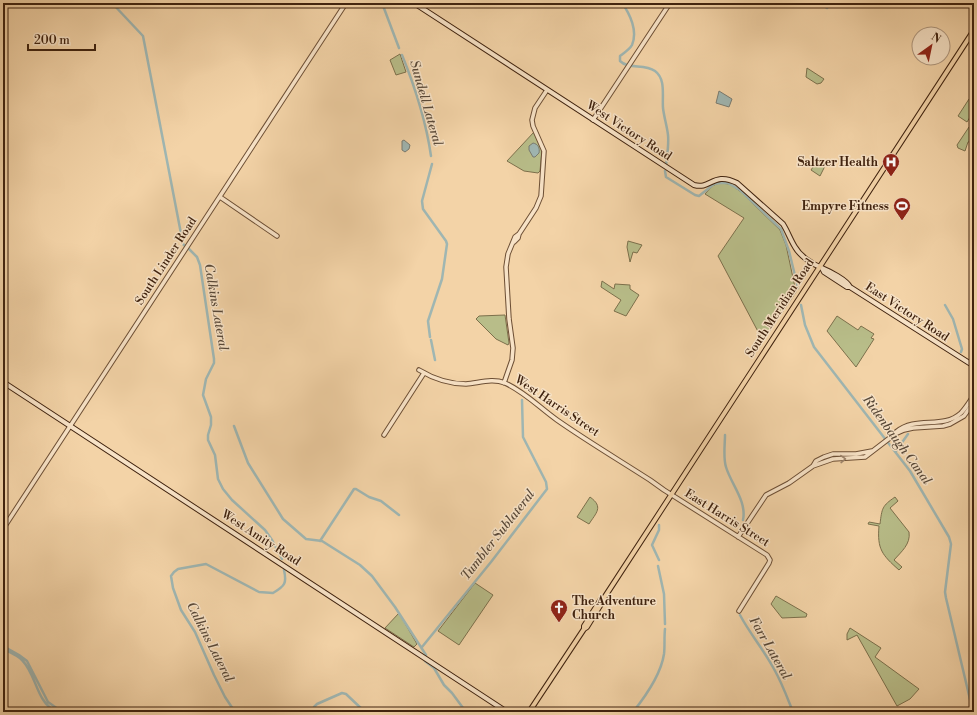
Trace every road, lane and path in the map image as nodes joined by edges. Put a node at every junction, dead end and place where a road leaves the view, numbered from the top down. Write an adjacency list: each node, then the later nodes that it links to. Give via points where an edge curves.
1 (346, 3): 7 (street, South Linder Road)
2 (414, 3): 5 (main road, West Victory Road)
3 (670, 3): 6 (street)
4 (974, 30): 9 (main road, South Meridian Road)
5 (547, 90): 6 (main road, West Victory Road); 14 (street, via 535,108 532,120 544,151 541,196 508,254 505,271 513,353)
6 (593, 120): 9 (main road, West Victory Road, via 694,185 701,186 720,178 737,183 783,224 800,254)
7 (220, 197): 8 (street); 17 (street, South Linder Road)
8 (277, 236)
9 (820, 268): 10 (main road, East Victory Road); 20 (main road, South Meridian Road)
10 (974, 366)
11 (419, 370): 12 (street, West Harris Street)
12 (424, 373): 14 (street, West Harris Street, via 452,383 467,384 488,380); 18 (street)
13 (3, 382): 17 (main road, West Amity Road)
14 (504, 383): 20 (street, West Harris Street)
15 (974, 395): 19 (street, via 962,412 953,418 938,422 915,422 906,425)
16 (974, 402): 19 (street, via 964,416 950,424 913,428)
17 (70, 426): 21 (street, South Linder Road); 24 (main road, West Amity Road)
18 (384, 435)
19 (889, 438): 22 (street, via 872,450 856,454 833,454 816,461 789,483 766,495)
20 (671, 495): 22 (street, East Harris Street); 25 (main road, South Meridian Road)
21 (3, 529)
22 (738, 537): 23 (street, East Harris Street, via 767,555 770,560)
23 (739, 611)
24 (507, 712)
25 (530, 712)

